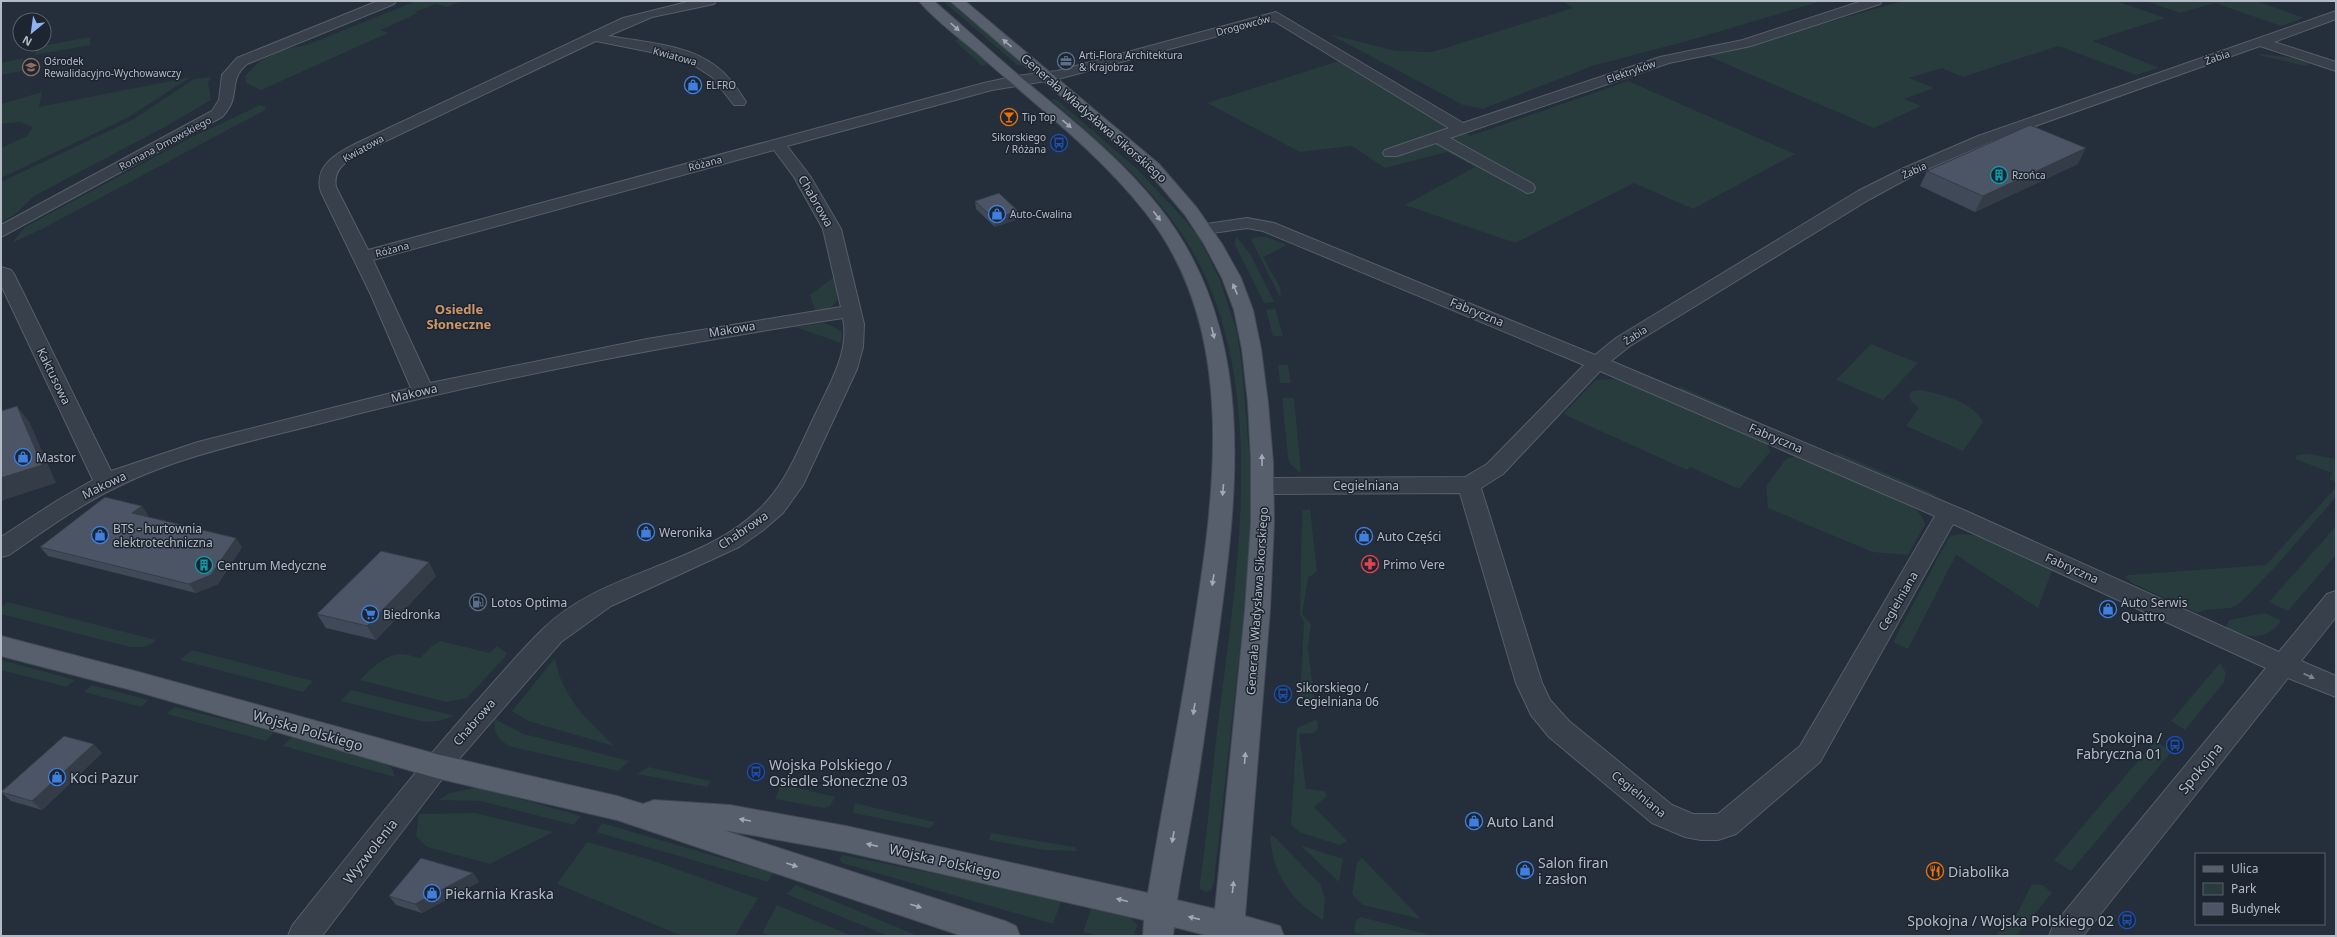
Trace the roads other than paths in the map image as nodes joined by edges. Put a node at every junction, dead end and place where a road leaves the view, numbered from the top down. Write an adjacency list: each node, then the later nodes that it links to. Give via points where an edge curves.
1 (389, 1): 19 (street, Romana Dmowskiego, via 242,61 228,74 227,103 217,114)
2 (709, 1): 7 (street, Kwiatowa, via 649,14)
3 (926, 1): 11 (main road, Generała Władysława Sikorskiego, one-way to 11)
4 (957, 1): 10 (main road, Generała Władysława Sikorskiego, one-way to 4)
5 (1875, 1): 13 (street, Elektryków, via 1746,43 1665,60)
6 (2336, 15): 8 (street, Żabia)
7 (596, 37): 12 (street, Kwiatowa, via 700,62 720,77); 20 (street, Kwiatowa, via 363,146 336,164 327,176 329,189)
8 (2261, 42): 9 (street); 23 (street, Żabia, via 1984,139 1910,171 1864,195 1638,332)
9 (2336, 67)
10 (1048, 77): 11 (street, Różana); 13 (street, Drogowców, via 1276,16); 18 (main road, Generała Władysława Sikorskiego, via 1153,167 1181,197)
11 (1016, 80): 15 (street, Różana); 36 (main road, Generała Władysława Sikorskiego, one-way to 36, via 1118,171 1164,226 1198,287 1211,326 1220,368 1225,466 1219,542)
12 (739, 102)
13 (1461, 129): 14 (street, Elektryków)
14 (1437, 137): 16 (street, Elektryków); 17 (street)
15 (777, 143): 20 (street, Różana); 22 (street, Chabrowa, via 802,176 832,229)
16 (1390, 152)
17 (1527, 188)
18 (1206, 230): 23 (street, Fabryczna, via 1247,223 1268,227); 27 (main road, Generała Władysława Sikorskiego, one-way to 18, via 1253,354 1247,324 1239,297)
19 (1, 232)
20 (363, 257): 24 (street, Kwiatowa)
21 (1, 272): 25 (street, Kaktusowa, via 9,282)
22 (852, 311): 24 (street, Makowa, via 664,340); 34 (street, Chabrowa, via 853,347 847,369 792,485 781,501 765,517 722,546 606,598 566,623 531,657)
23 (1598, 362): 26 (street, via 1495,469); 28 (street, Fabryczna)
24 (422, 391): 25 (street, Makowa, via 201,449)
25 (106, 483): 29 (street, Makowa, via 76,499)
26 (1469, 485): 27 (street, Cegielniana); 28 (street, Cegielniana, via 1529,683 1540,707 1559,729 1662,814 1677,823 1712,829 1726,825 1810,754)
27 (1263, 486): 37 (main road, Generała Władysława Sikorskiego, one-way to 27, via 1261,571)
28 (1948, 513): 32 (street, Fabryczna, via 2253,653)
29 (1, 549)
30 (2336, 600): 32 (street, Spokojna)
31 (1, 646): 34 (main road, Wojska Polskiego)
32 (2283, 664): 33 (street, Fabryczna, one-way to 33); 41 (street, Spokojna)
33 (2336, 687)
34 (436, 766): 35 (main road, Wojska Polskiego); 38 (street, Wyzwolenia)
35 (617, 808): 36 (main road, Wojska Polskiego, one-way to 35, via 846,839 730,818); 39 (main road, Wojska Polskiego, one-way to 39)
36 (1159, 923): 37 (main road, Wojska Polskiego, one-way to 36)
37 (1228, 931): 40 (main road, Wojska Polskiego)
38 (303, 936)
39 (1005, 936)
40 (1269, 936)
41 (2064, 936)

